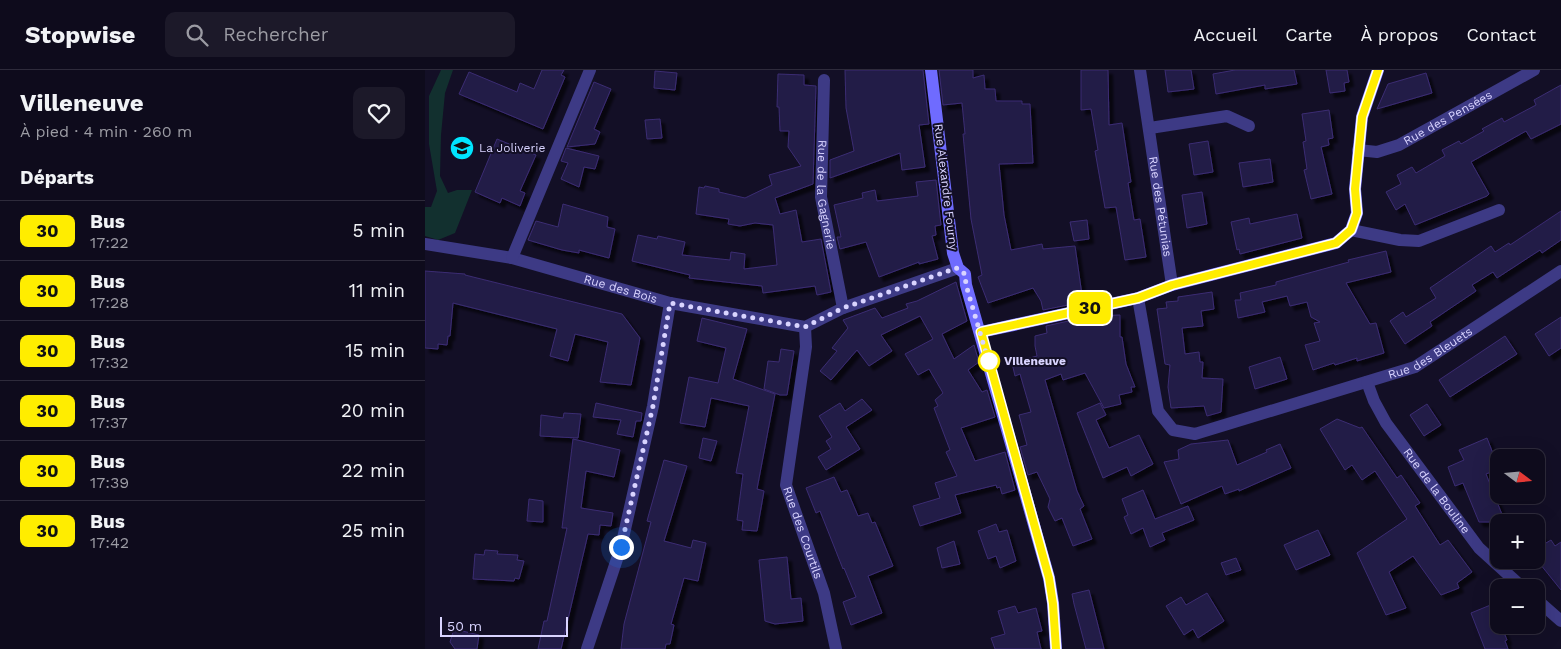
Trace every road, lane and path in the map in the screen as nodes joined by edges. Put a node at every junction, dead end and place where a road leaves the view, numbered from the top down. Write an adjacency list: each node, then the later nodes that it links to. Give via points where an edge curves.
1 (589, 70): 13 (street)
2 (931, 70): 14 (street, Rue Alexandre Fourny)
3 (1140, 70): 8 (street, Rue des Pétunias)
4 (1378, 70): 9 (street, via 1362,117)
5 (1534, 70): 9 (street, Rue des Pensées, via 1399,145 1377,152)
6 (824, 80): 19 (street, Rue de la Gagnerie, via 821,197)
7 (1249, 126): 8 (street, via 1227,116)
8 (1150, 128): 16 (street, Rue des Pétunias)
9 (1358, 150): 11 (street, via 1357,213)
10 (1499, 210): 11 (street, via 1419,242)
11 (1351, 230): 16 (street, via 1336,243)
12 (425, 244): 13 (street, Rue des Bois)
13 (512, 258): 18 (street, Rue des Bois)
14 (957, 268): 19 (street); 21 (street, Rue Alexandre Fourny, via 965,274)
15 (1561, 271): 22 (street, Rue des Bleuets, via 1426,361)
16 (1172, 285): 17 (street)
17 (1138, 298): 21 (street); 22 (street, Rue des Bleuets, via 1158,410 1173,430 1195,434)
18 (670, 303): 20 (street, Rue des Bois); 26 (street, via 653,406 621,547)
19 (843, 308): 20 (street)
20 (805, 327): 27 (street, Rue des Courtils, via 806,347 786,485 825,593)
21 (981, 332): 28 (street, Rue Alexandre Fourny, via 1049,578)
22 (1367, 382): 23 (street, Rue de la Bouline, via 1386,423 1479,548)
23 (1513, 579)
24 (1545, 607): 25 (street)
25 (1561, 621)
26 (587, 649)
27 (836, 649)
28 (1055, 649)

